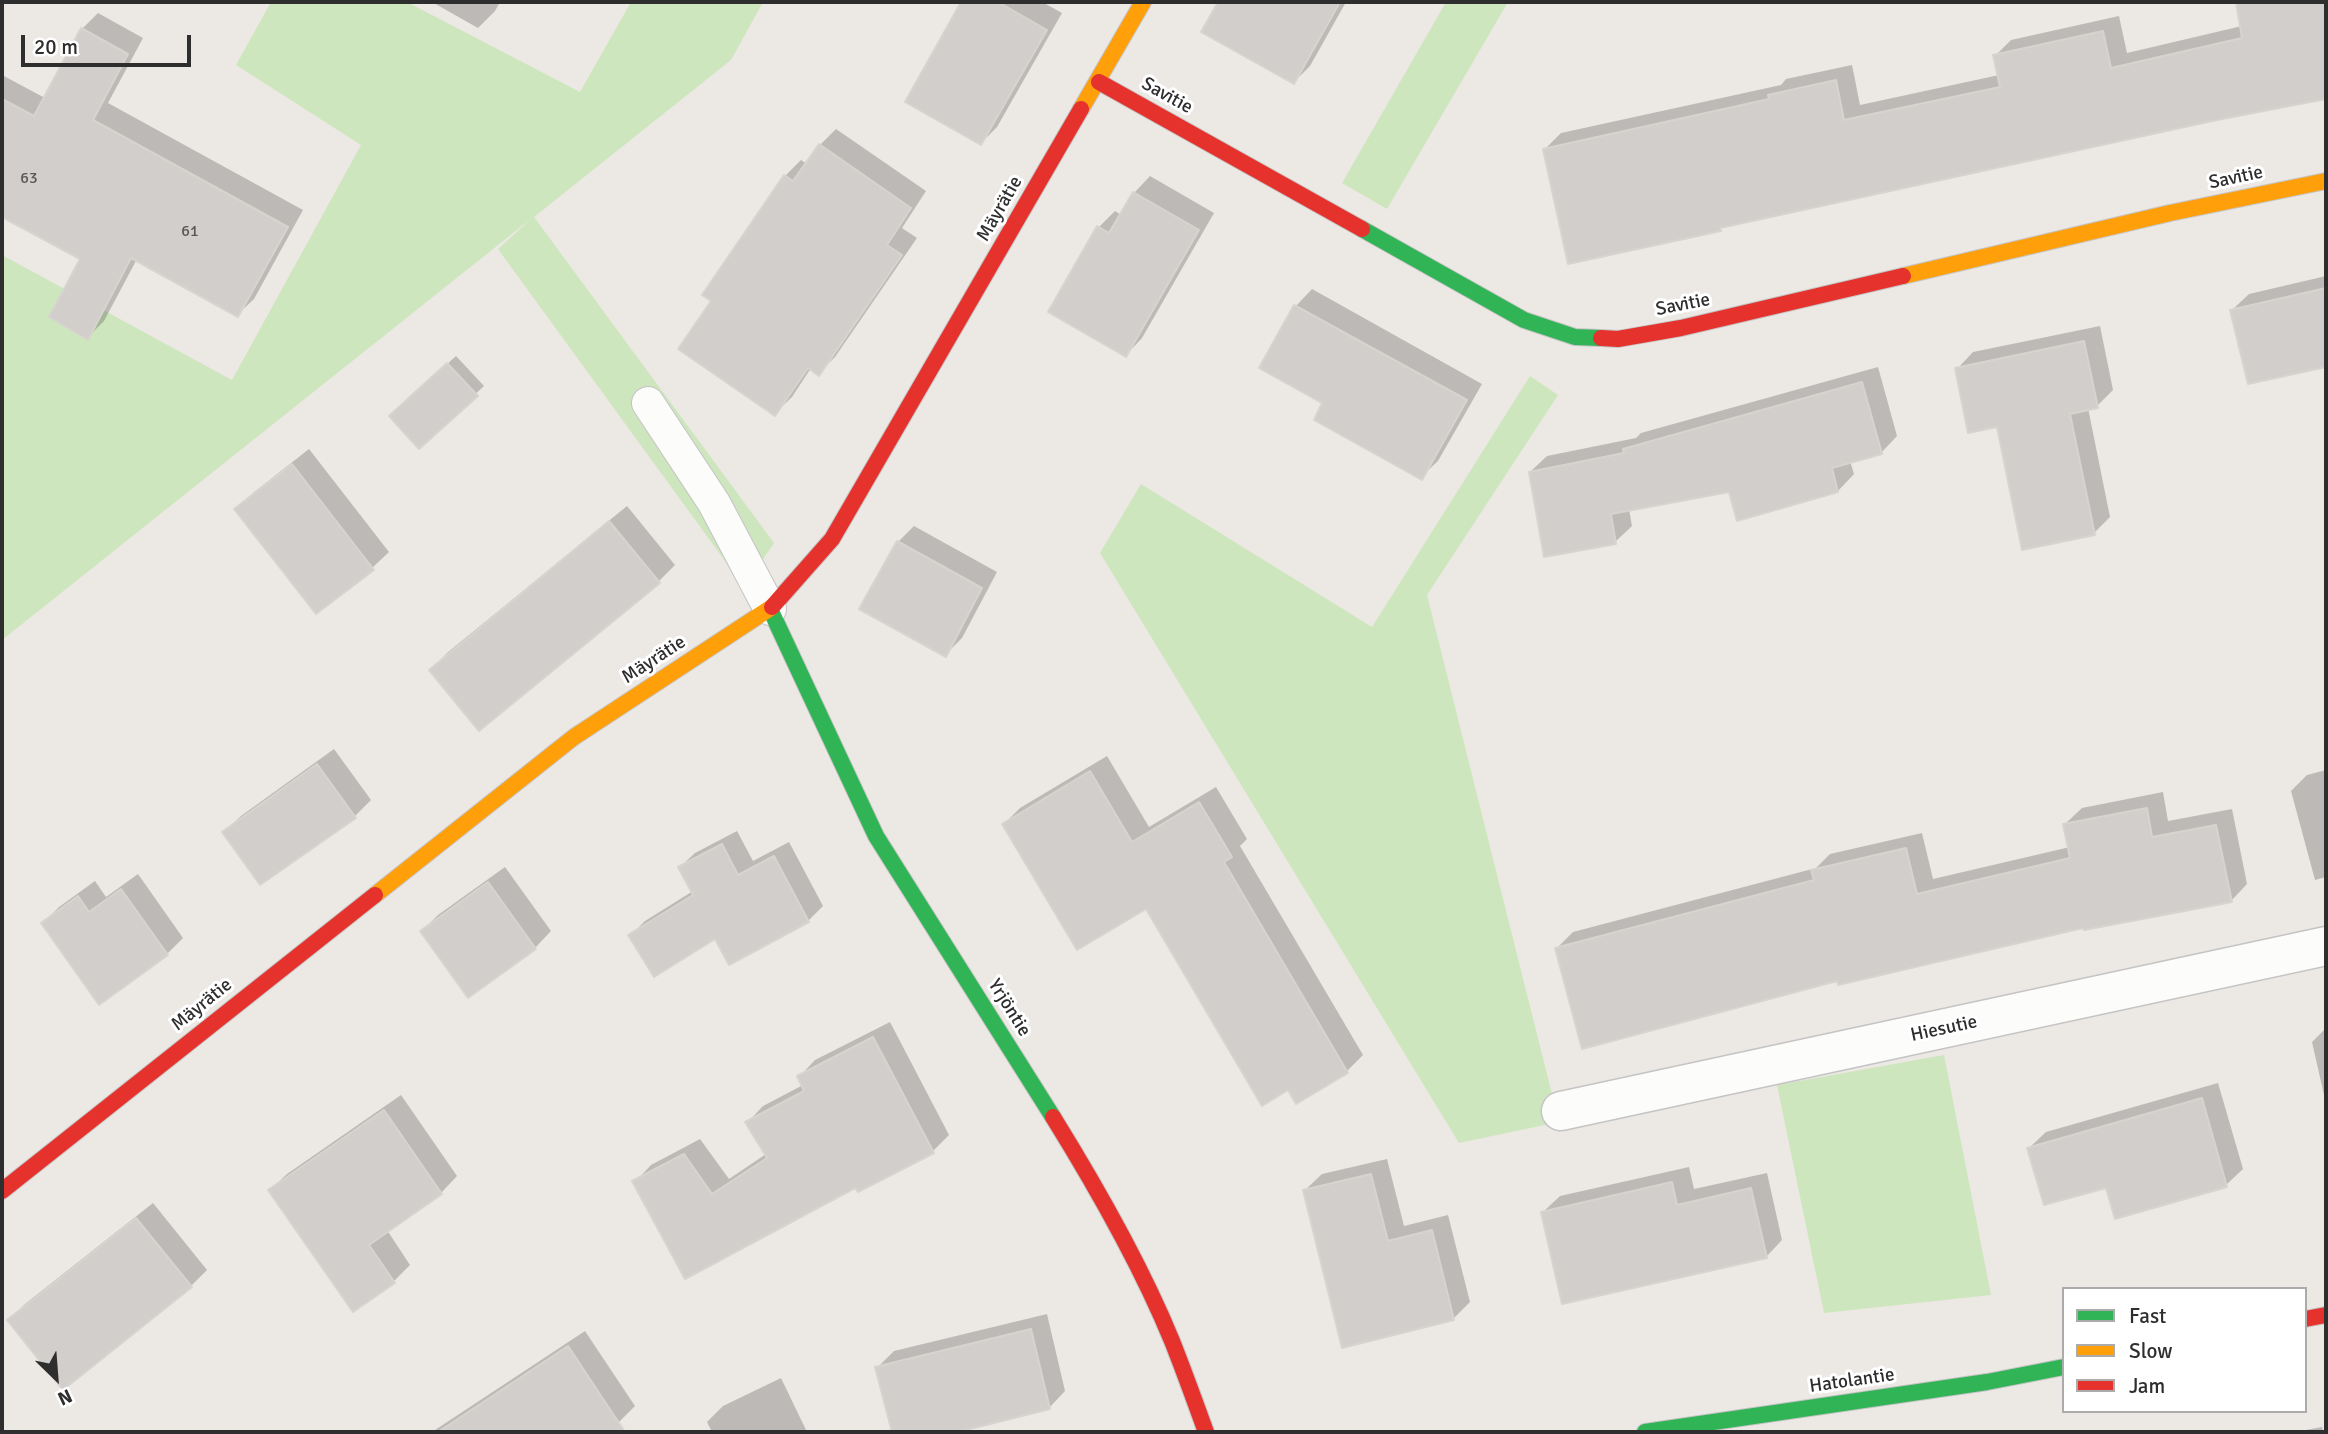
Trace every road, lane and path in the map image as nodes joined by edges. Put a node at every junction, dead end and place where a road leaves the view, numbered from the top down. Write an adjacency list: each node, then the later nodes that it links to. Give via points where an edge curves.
1 (1143, 2): 2 (street, Mäyrätie)
2 (1098, 82): 3 (street, Savitie, via 1524,320 1575,337 1618,339 1681,328); 5 (street, Mäyrätie, via 832,539)
3 (2326, 181)
4 (648, 403): 5 (lane, via 714,503)
5 (770, 609): 8 (street, Mäyrätie, via 574,737); 12 (street, Yrjöntie, via 876,836 1084,1167 1129,1250 1171,1339)
6 (2326, 946): 7 (street, Hiesutie)
7 (1561, 1111)
8 (2, 1191)
9 (2326, 1315): 10 (street)
10 (2307, 1319)
11 (2062, 1367): 13 (street, Hatolantie)
12 (1206, 1432)
13 (1645, 1432)

